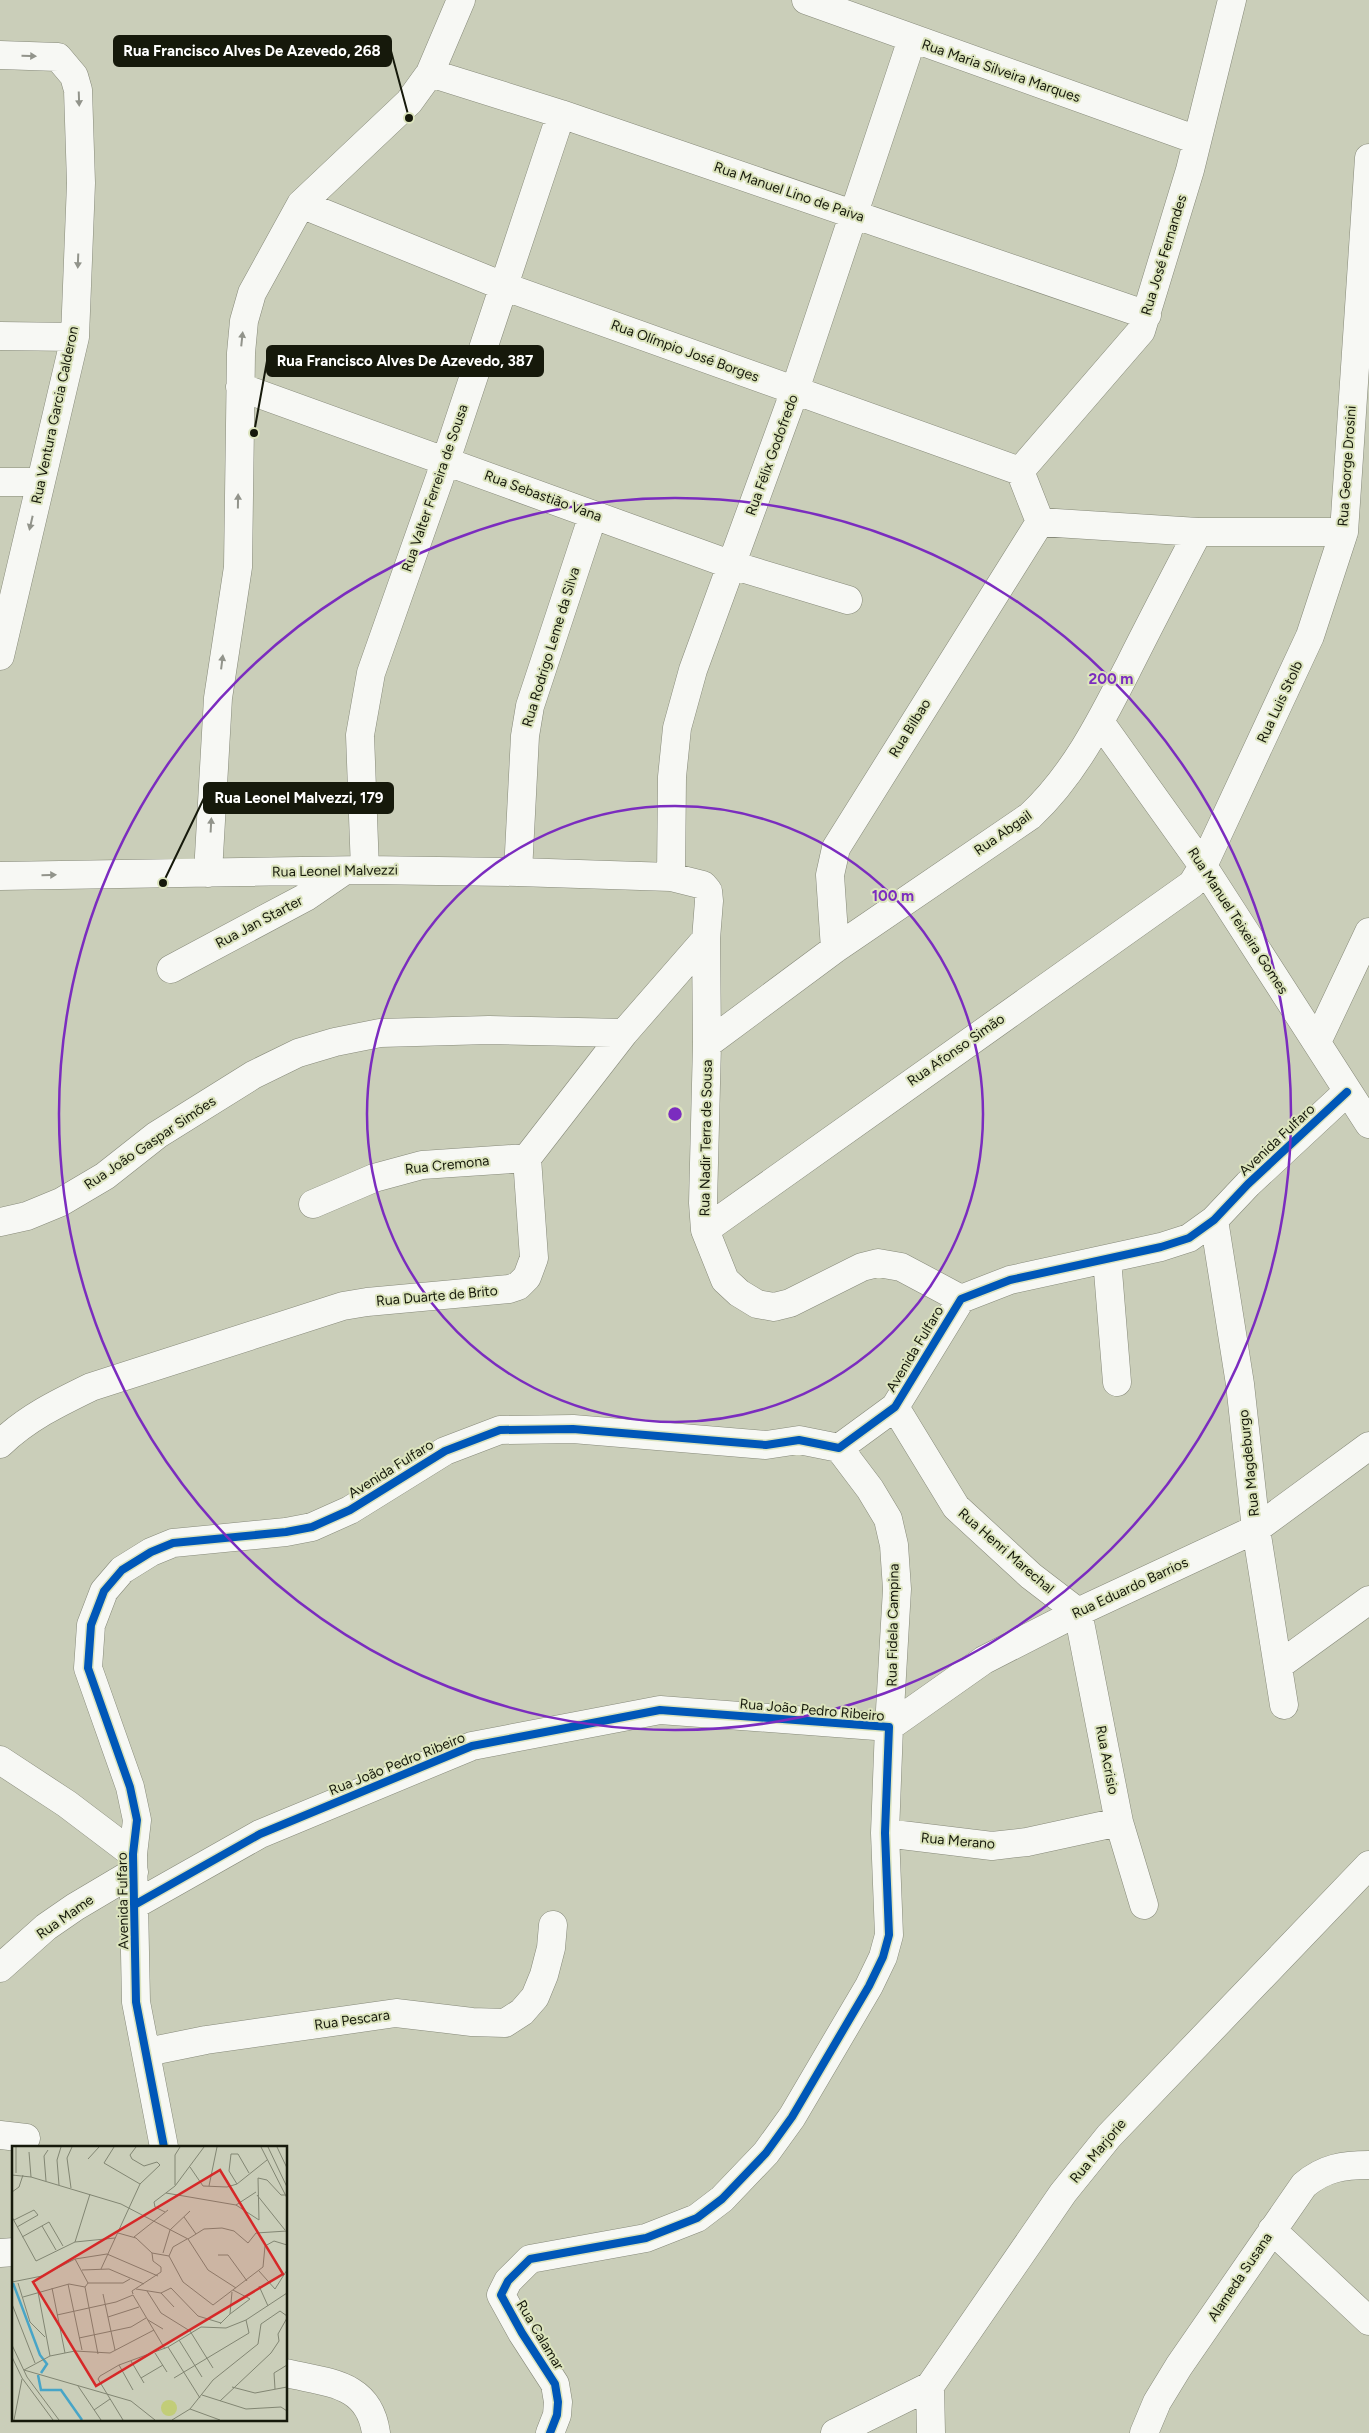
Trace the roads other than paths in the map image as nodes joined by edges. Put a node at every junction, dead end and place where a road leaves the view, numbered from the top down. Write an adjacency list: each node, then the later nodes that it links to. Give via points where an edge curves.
1 (462, 0): 6 (street)
2 (806, 0): 4 (street, Rua Maria Silveira Marques)
3 (1232, 0): 8 (street, Rua José Fernandes)
4 (912, 39): 8 (street, Rua Maria Silveira Marques); 11 (street, Rua Félix Godofredo)
5 (0, 55): 15 (street, Rua Ventura Garcia Calderon, one-way to 15, via 58,57 74,76 78,90 81,184)
6 (430, 73): 7 (street, Rua Manuel Lino de Paiva); 10 (street, via 409,102)
7 (561, 114): 11 (street, Rua Manuel Lino de Paiva); 12 (street, Rua Valter Ferreira de Sousa)
8 (1197, 140): 13 (street, Rua José Fernandes)
9 (1369, 158): 25 (street, Rua George Drosini)
10 (301, 204): 12 (street, Rua Olímpio José Borges); 16 (street, one-way to 10, via 244,321 252,293)
11 (854, 213): 13 (street, Rua Manuel Lino de Paiva); 17 (street, Rua Félix Godofredo)
12 (503, 286): 17 (street, Rua Olímpio José Borges); 18 (street, Rua Valter Ferreira de Sousa)
13 (1147, 315): 19 (street, Rua José Fernandes, via 1141,331)
14 (0, 336): 15 (street)
15 (75, 337): 21 (street, Rua Ventura Garcia Calderon)
16 (240, 387): 18 (street, Rua Sebastião Vana); 33 (street, one-way to 16, via 218,698 238,567)
17 (795, 390): 19 (street, Rua Olímpio José Borges); 26 (street, Rua Félix Godofredo)
18 (446, 460): 22 (street, Rua Sebastião Vana); 31 (street, Rua Valter Ferreira de Sousa, via 371,673 360,735)
19 (1020, 471): 23 (street)
20 (0, 482): 21 (street)
21 (40, 482): 28 (street, Rua Ventura Garcia Calderon, one-way to 28)
22 (593, 515): 26 (street, Rua Sebastião Vana); 32 (street, Rua Rodrigo Leme da Silva, via 530,706 525,736)
23 (1040, 522): 24 (street, Rua George Drosini); 38 (street, Rua Bilbao, via 836,848 830,875)
24 (1198, 532): 25 (street, Rua George Drosini); 29 (street, Rua Abgail)
25 (1344, 532): 30 (street, Rua Luis Stolb, via 1310,636)
26 (732, 565): 27 (street, Rua Sebastião Vana); 35 (street, Rua Félix Godofredo, via 693,670 677,728 672,777)
27 (848, 600)
28 (0, 656)
29 (1100, 722): 30 (street, Rua Manuel Teixeira Gomes); 38 (street, Rua Abgail, via 1066,776 1030,816)
30 (1203, 866): 41 (street, Rua Manuel Teixeira Gomes); 49 (street, Rua Afonso Simão, via 1192,884)
31 (355, 871): 32 (street, Rua Leonel Malvezzi); 33 (street, Rua Leonel Malvezzi); 39 (street, Rua Jan Starter)
32 (518, 872): 35 (street, Rua Leonel Malvezzi)
33 (208, 873): 34 (street, Rua Leonel Malvezzi, one-way to 33)
34 (0, 876)
35 (671, 877): 37 (street, Rua Nadir Terra de Sousa, via 703,885 708,891)
36 (1369, 932): 41 (street)
37 (706, 939): 40 (street); 42 (street, Rua Nadir Terra de Sousa)
38 (835, 949): 42 (street, Rua Abgail)
39 (171, 969)
40 (624, 1033): 45 (street); 48 (street, Rua João Gaspar Simões, via 489,1030 390,1033 335,1042 298,1053 253,1075 157,1135 105,1176 61,1202 27,1216)
41 (1317, 1042): 43 (street, Rua Manuel Teixeira Gomes)
42 (707, 1044): 49 (street, Rua Nadir Terra de Sousa)
43 (1347, 1092): 44 (street, Rua Manuel Teixeira Gomes); 47 (street, Avenida Fulfaro)
44 (1369, 1124)
45 (527, 1158): 46 (street, Rua Cremona, via 422,1165 374,1178); 54 (street, Rua Duarte de Brito, via 534,1258 527,1277 518,1286 343,1306 91,1387 16,1428)
46 (313, 1204)
47 (1214, 1220): 50 (street, Avenida Fulfaro, via 1190,1238); 57 (street, Rua Magdeburgo, via 1240,1384)
48 (0, 1222)
49 (705, 1230): 51 (street, Rua Nadir Terra de Sousa, via 725,1280 757,1304 774,1307 790,1303 862,1267 878,1263 901,1267)
50 (1107, 1259): 51 (street, Avenida Fulfaro, via 1010,1280); 52 (street)
51 (960, 1299): 53 (street, Avenida Fulfaro)
52 (1117, 1382)
53 (895, 1407): 56 (street, Avenida Fulfaro); 59 (street, Rua Henri Marechal, via 956,1507 1031,1576)
54 (0, 1444)
55 (1369, 1446): 57 (street, Rua Eduardo Barrios)
56 (839, 1448): 62 (street, Rua Fidela Campina, via 888,1519 894,1545 896,1590); 66 (street, Avenida Fulfaro, via 799,1440 766,1445 573,1429 500,1430 445,1451 350,1510 312,1526 286,1532 173,1543 151,1552 122,1570 104,1590 91,1626 88,1668 130,1787 137,1820)
57 (1256, 1529): 59 (street, Rua Eduardo Barrios); 60 (street, Rua Magdeburgo)
58 (1369, 1600): 60 (street)
59 (1078, 1612): 62 (street, Rua Eduardo Barrios, via 984,1660); 64 (street, Rua Acrisio)
60 (1278, 1666): 61 (street, Rua Magdeburgo)
61 (1284, 1705)
62 (889, 1727): 65 (street, Rua João Pedro Ribeiro); 68 (street, Rua João Pedro Ribeiro, via 660,1710 472,1746 260,1834)
63 (0, 1760): 66 (street, via 67,1804)
64 (1119, 1822): 65 (street, Rua Merano, via 1027,1842 992,1846); 69 (street, Rua Acrisio)
65 (885, 1833): 76 (street, Rua João Pedro Ribeiro, via 889,1935 882,1957 869,1986 797,2108 766,2153 722,2199 697,2218 646,2238 530,2259)
66 (134, 1863): 68 (street, Avenida Fulfaro); 71 (street, Rua Mame, via 46,1927)
67 (1369, 1865): 79 (street, Rua Marjorie, via 1108,2136 1063,2193)
68 (136, 1904): 72 (street, Avenida Fulfaro, via 136,2002)
69 (1144, 1905)
70 (554, 1925): 72 (street, Rua Pescara, via 552,1948 535,1997 522,2012 504,2023 396,2013 206,2040)
71 (0, 1968)
72 (147, 2052): 73 (street, Avenida Fulfaro)
73 (164, 2146)
74 (1369, 2165): 75 (street, Alameda Susana, via 1343,2165 1314,2177 1304,2185)
75 (1272, 2230): 77 (street); 84 (street, Alameda Susana, via 1179,2366 1157,2402)
76 (508, 2281): 81 (street, Rua Calamar, via 501,2295 555,2384 557,2415)
77 (1369, 2321)
78 (288, 2373): 80 (street, via 348,2387 365,2402)
79 (930, 2386): 82 (street, Rua Marjorie); 83 (street)
80 (376, 2433)
81 (550, 2433)
82 (835, 2433)
83 (931, 2433)
84 (1144, 2433)

